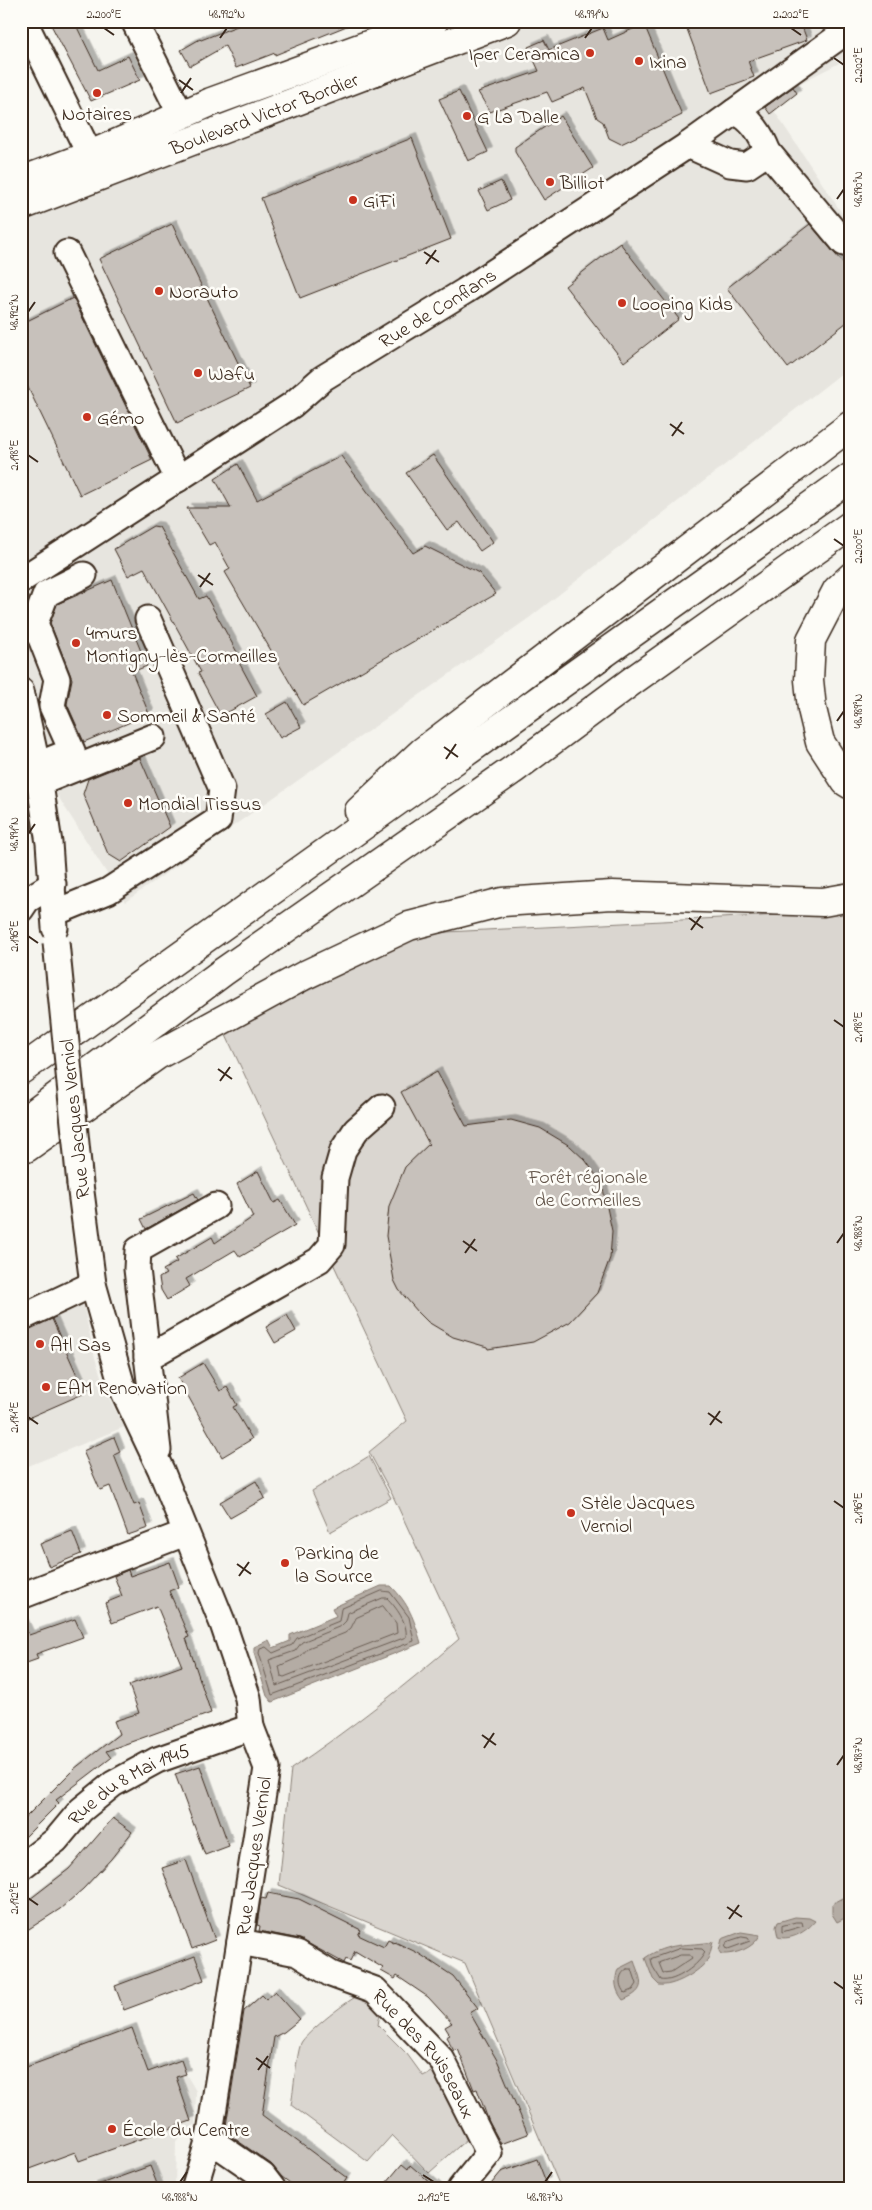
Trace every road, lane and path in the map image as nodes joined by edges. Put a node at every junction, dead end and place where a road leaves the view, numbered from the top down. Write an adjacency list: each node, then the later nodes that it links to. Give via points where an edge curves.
1 (24, 21): 10 (street)
2 (134, 21): 7 (street)
3 (434, 21): 7 (main road, Boulevard Victor Bordier)
4 (507, 21): 12 (main road, Boulevard Victor Bordier)
5 (848, 26): 6 (street, Rue de Conflans)
6 (734, 112): 8 (street, Rue de Conflans); 9 (street, via 743,114 764,140)
7 (181, 114): 10 (main road, Boulevard Victor Bordier)
8 (688, 145): 9 (street, via 730,164 747,166); 17 (street, Rue de Conflans, via 490,275 323,378 292,405)
9 (768, 152): 13 (street)
10 (90, 155): 11 (main road, Boulevard Victor Bordier)
11 (21, 181)
12 (21, 206)
13 (844, 244)
14 (67, 253): 17 (street)
15 (851, 425): 27 (main road, via 422,752)
16 (851, 477): 27 (main road, via 582,672)
17 (178, 479): 21 (street, Rue de Conflans)
18 (851, 525): 34 (main road, via 632,680 506,775 224,972)
19 (84, 574): 25 (street, via 46,594 35,623 57,679 52,706 72,751)
20 (851, 577): 26 (main road, via 837,590 811,640 809,680 820,742)
21 (21, 580)
22 (148, 619): 31 (street, via 222,789 218,820 108,892)
23 (21, 691): 25 (street, Rue Jacques Verniol)
24 (153, 737): 25 (street)
25 (38, 774): 28 (street, Rue Jacques Verniol)
26 (851, 785)
27 (289, 877): 32 (main road)
28 (53, 884): 30 (street, via 27,900); 31 (street, Rue Jacques Verniol)
29 (851, 897): 35 (main road, via 823,902 612,895 502,902 409,926 305,975 156,1056 26,1148)
30 (21, 910)
31 (54, 913): 37 (street, Rue Jacques Verniol, bridge)
32 (21, 1070)
33 (382, 1107): 39 (street, via 356,1130 343,1150 335,1178 332,1246 319,1260)
34 (21, 1123)
35 (21, 1146)
36 (216, 1206): 39 (street, via 138,1250 137,1269)
37 (93, 1284): 38 (street); 40 (street, Rue Jacques Verniol, via 123,1390)
38 (21, 1318)
39 (147, 1358): 40 (street)
40 (161, 1470): 41 (street, Rue Jacques Verniol)
41 (185, 1533): 42 (street); 43 (street, Rue Jacques Verniol, via 226,1632 248,1698)
42 (21, 1596)
43 (252, 1726): 44 (street, Rue du 8 Mai 1945, via 157,1760 113,1784 81,1810 56,1840); 45 (street, Rue Jacques Verniol, via 267,1768)
44 (21, 1867)
45 (240, 1942): 46 (street, Rue Jacques Verniol); 49 (street, Rue des Ruisseaux, via 297,1953 331,1974 375,1990 442,2060 489,2154)
46 (209, 2139): 47 (street, Rue Jacques Verniol); 48 (street, via 264,2176)
47 (194, 2189)
48 (273, 2189)
49 (460, 2189)

